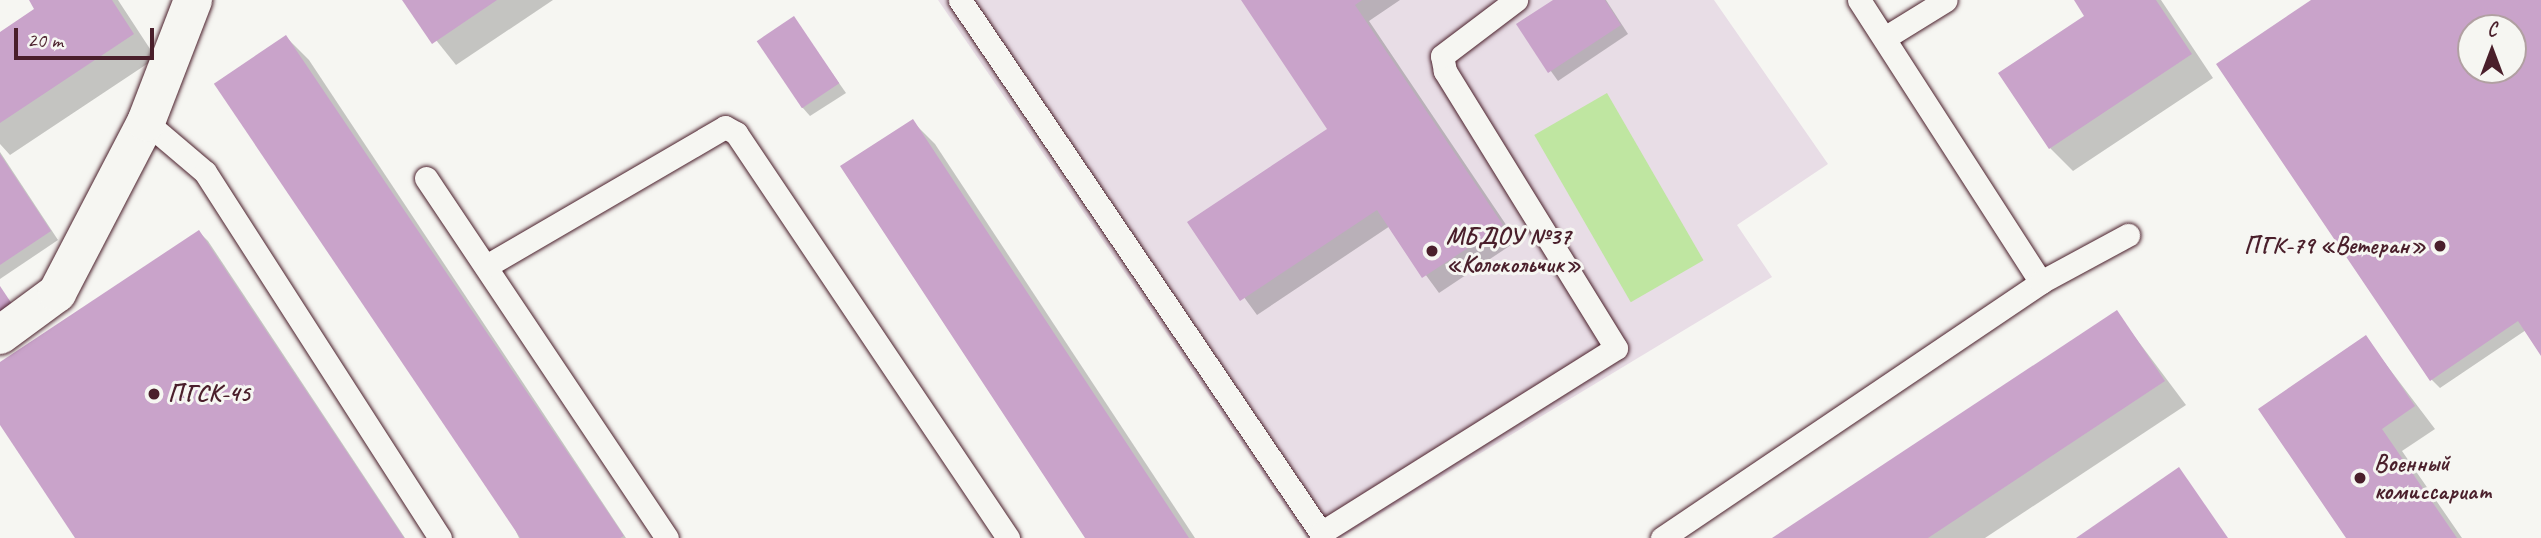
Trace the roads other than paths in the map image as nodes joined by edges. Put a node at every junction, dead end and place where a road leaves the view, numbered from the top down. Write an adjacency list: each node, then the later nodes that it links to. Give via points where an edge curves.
1 (193, 0): 7 (street)
2 (960, 0): 3 (lane, via 1321,533 1616,348 1445,71 1442,56)
3 (1516, 0)
4 (1859, 0): 6 (lane)
5 (1946, 0): 6 (lane)
6 (1886, 37): 11 (lane)
7 (146, 122): 12 (street, via 57,293); 13 (lane, via 205,172)
8 (426, 178): 10 (lane)
9 (2128, 235): 11 (lane)
10 (488, 265): 14 (lane); 15 (lane, via 725,127 736,133)
11 (2041, 282): 16 (lane)
12 (0, 335)
13 (440, 538)
14 (667, 538)
15 (1008, 538)
16 (1662, 538)

